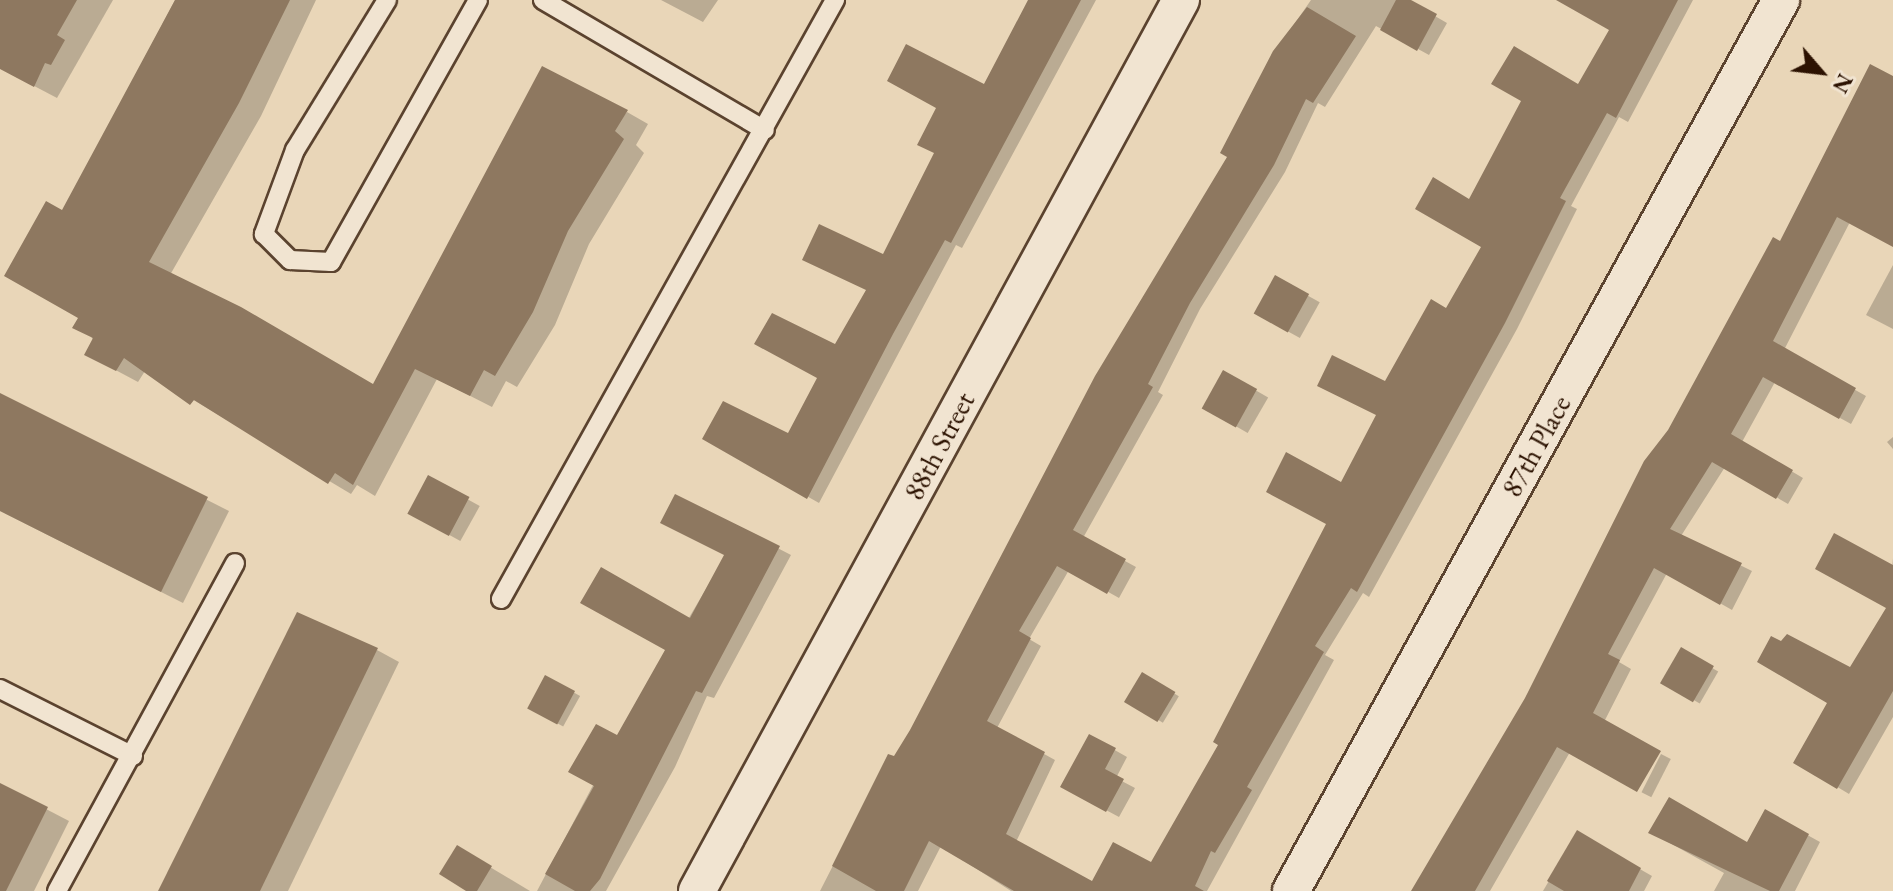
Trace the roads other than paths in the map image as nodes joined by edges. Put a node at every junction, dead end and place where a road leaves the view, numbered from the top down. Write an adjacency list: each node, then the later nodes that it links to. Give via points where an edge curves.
1 (387, 0): 2 (lane, via 295,150 264,234 290,260 331,262)
2 (478, 0)
3 (543, 0): 7 (lane)
4 (835, 0): 7 (lane)
5 (1181, 0): 13 (street, 88th Street)
6 (1781, 0): 14 (street, 87th Place)
7 (765, 130): 9 (lane)
8 (235, 563): 11 (lane)
9 (501, 599)
10 (0, 689): 11 (lane)
11 (133, 756): 12 (lane)
12 (57, 891)
13 (697, 891)
14 (1291, 891)

